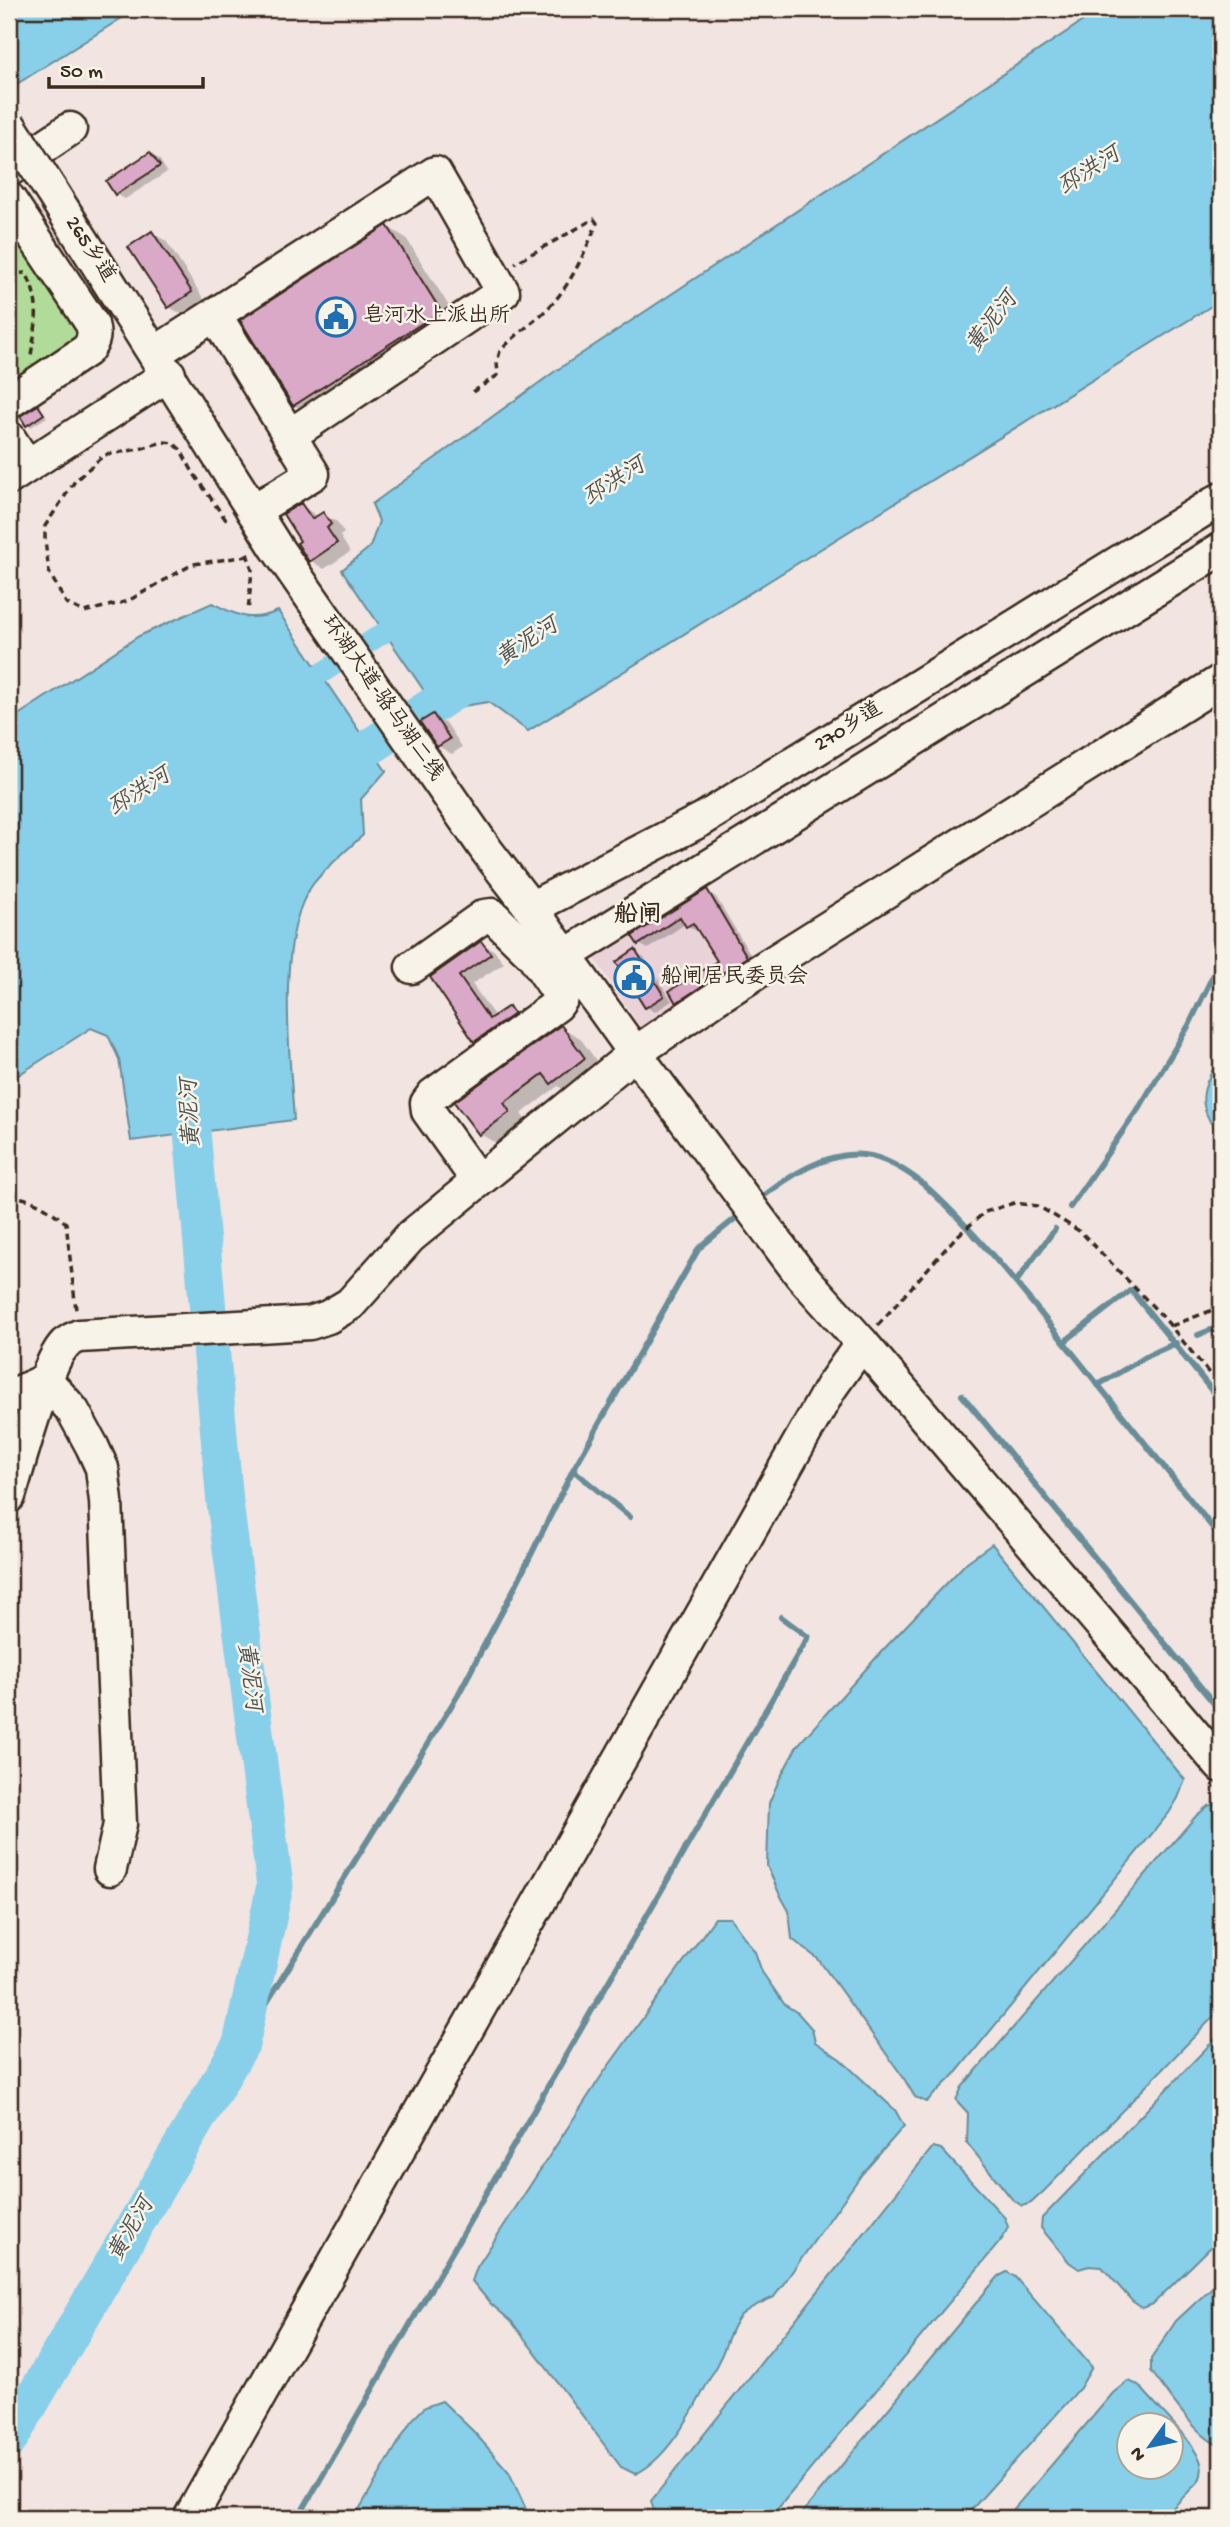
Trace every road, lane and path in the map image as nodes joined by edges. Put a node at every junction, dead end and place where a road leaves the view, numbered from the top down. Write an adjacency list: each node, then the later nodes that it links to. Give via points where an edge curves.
1 (9, 125): 8 (street, 265乡道, bridge)
2 (70, 129): 3 (street)
3 (9, 170)
4 (9, 199): 10 (street, via 94,333 88,350)
5 (9, 274): 10 (path, via 24,270 36,296 37,321 29,365)
6 (493, 275): 7 (street, via 435,173); 9 (path, via 594,219 597,223 561,293 500,351 498,375); 11 (street, via 503,292)
7 (215, 315): 8 (street); 11 (street)
8 (162, 364): 13 (street); 15 (street, 265乡道)
9 (473, 392)
10 (17, 396)
11 (289, 436): 15 (street, via 313,474)
12 (9, 438): 13 (street)
13 (18, 472)
14 (1221, 499): 21 (street, 270乡道, via 703,819)
15 (241, 516): 18 (street, 265乡道); 18 (path, via 194,474 173,443 104,455 75,481 46,527 49,572 66,603 84,612 128,601 192,564)
16 (244, 547): 18 (path)
17 (1221, 549): 22 (street)
18 (262, 552): 19 (path, via 252,570); 23 (street, 环湖大道-骆马湖二线)
19 (248, 612)
20 (1221, 681): 26 (street, via 713,999)
21 (631, 855): 22 (street); 23 (street, 270乡道)
22 (658, 898): 24 (street)
23 (531, 908): 24 (street)
24 (566, 955): 26 (street)
25 (412, 967): 27 (street, via 484,916 492,915 533,955 562,998 427,1103 428,1111)
26 (635, 1053): 27 (street); 32 (street, via 801,1275)
27 (478, 1181): 31 (street, via 410,1237 350,1304 328,1317 310,1323)
28 (9, 1196): 31 (path, via 45,1206 66,1223)
29 (1221, 1307): 30 (path)
30 (1171, 1326): 32 (path, via 1081,1232 1038,1206 1014,1203 985,1212 962,1232); 34 (path)
31 (79, 1336): 33 (street, via 59,1352)
32 (862, 1343): 37 (street); 39 (street, via 831,1387)
33 (46, 1380): 35 (street); 36 (street); 38 (street, via 73,1411 102,1468 120,1824)
34 (1221, 1388)
35 (9, 1397)
36 (9, 1496)
37 (1221, 1766)
38 (110, 1869)
39 (190, 2518)

